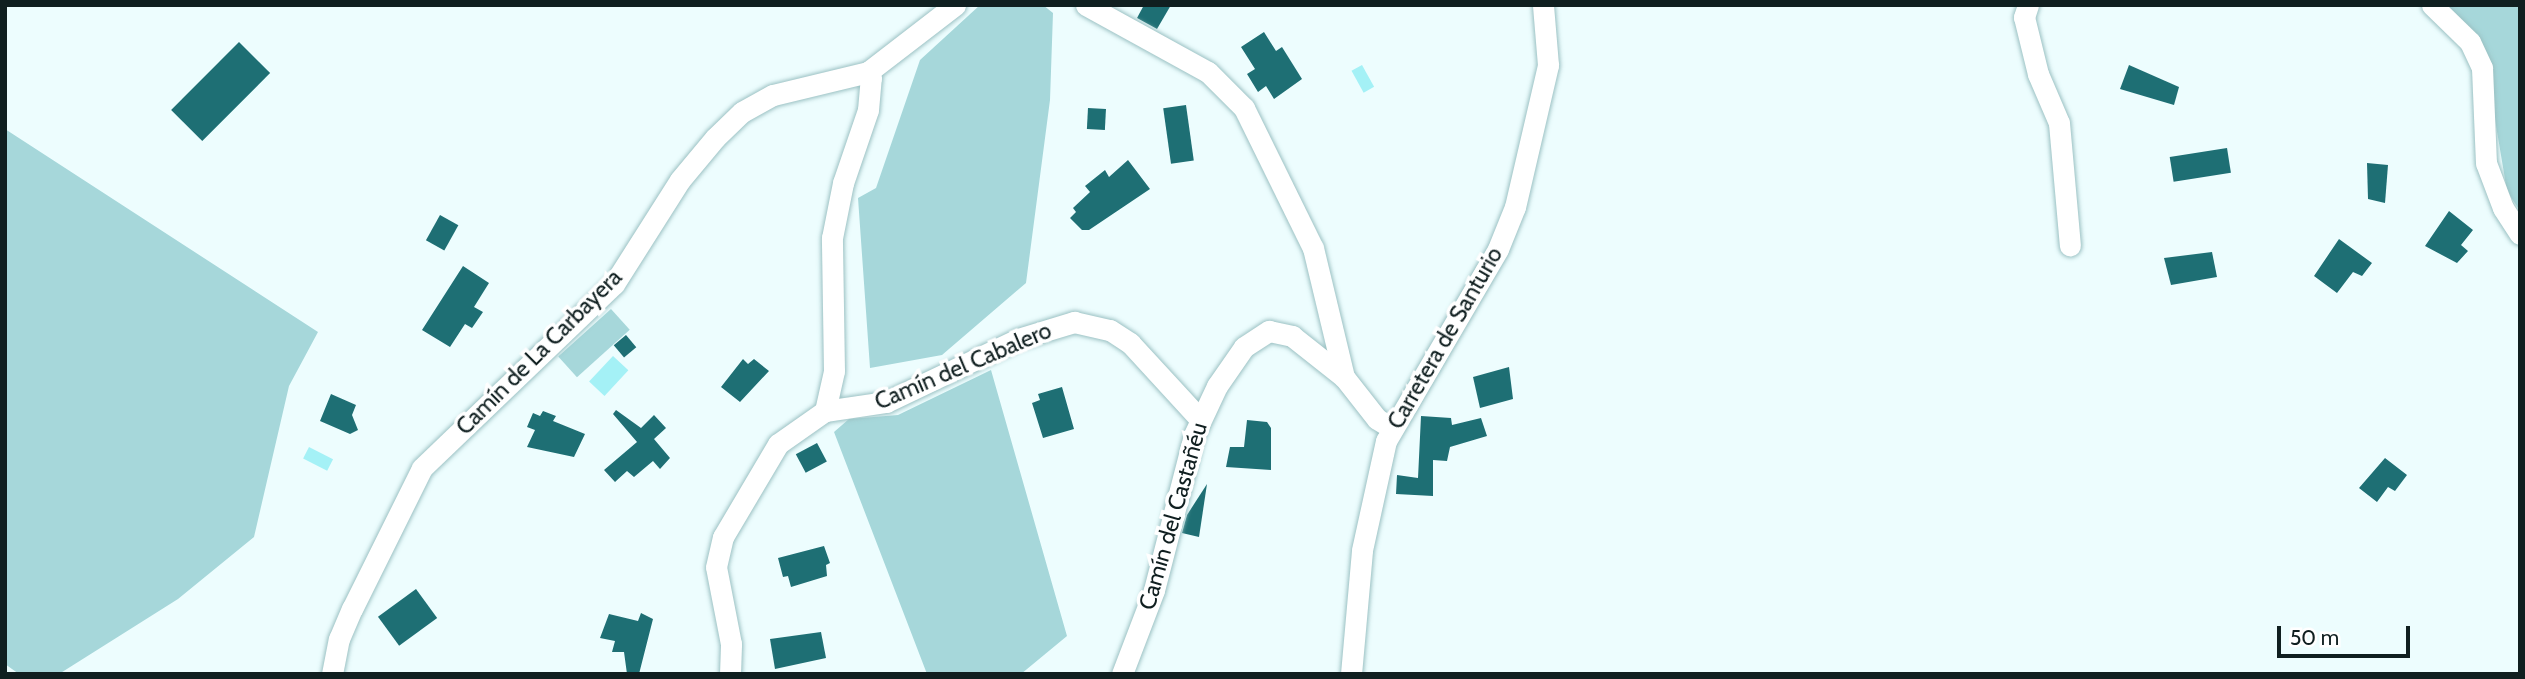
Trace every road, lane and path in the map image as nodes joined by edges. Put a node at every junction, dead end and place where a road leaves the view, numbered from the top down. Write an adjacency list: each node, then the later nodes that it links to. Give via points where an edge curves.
1 (956, 5): 6 (street, Camín de La Carbayera)
2 (1086, 5): 9 (street, via 1208,72 1244,108 1313,248)
3 (1543, 5): 12 (street, Carretera de Santurio, via 1548,65 1516,207 1498,249)
4 (2028, 5): 8 (street, via 2024,17 2038,74 2059,123)
5 (2432, 5): 7 (street, via 2470,41 2482,68 2486,163 2503,208)
6 (868, 72): 10 (street, via 868,110 843,183 832,237 834,371); 13 (street, Camín de La Carbayera, via 772,96 742,112 715,138 680,180 614,284 422,468 348,619)
7 (2520, 234)
8 (2070, 246)
9 (1344, 377): 11 (street, Camín del Castañéu, via 1292,336 1269,331 1238,353); 12 (street, Camín del Castañéu, via 1377,419)
10 (825, 411): 11 (street, Camín del Cabalero, via 886,402 1018,339 1074,322 1110,330 1130,343); 14 (street, Camín del Cabalero, via 778,444 723,537 716,567 731,644)
11 (1200, 419): 15 (street, Camín del Castañéu, via 1154,590)
12 (1392, 428): 16 (street, Carretera de Santurio, via 1362,550)
13 (332, 674)
14 (730, 674)
15 (1122, 674)
16 (1351, 674)

